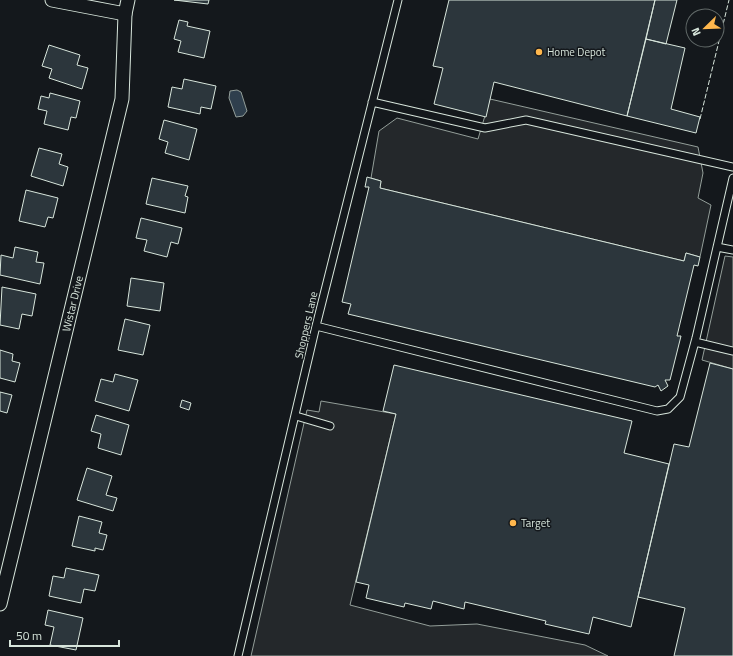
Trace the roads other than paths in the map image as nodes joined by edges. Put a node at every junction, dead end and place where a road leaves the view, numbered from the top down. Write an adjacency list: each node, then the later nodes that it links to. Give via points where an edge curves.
1 (52, 0): 4 (street)
2 (128, 0): 4 (street, Wistar Drive)
3 (398, 0): 5 (lane, Shoppers Lane)
4 (125, 14): 15 (street, Wistar Drive, via 122,99)
5 (372, 102): 6 (lane, via 485,128 532,121); 10 (lane, Shoppers Lane)
6 (733, 167)
7 (733, 178): 8 (lane)
8 (717, 247): 9 (lane); 11 (lane)
9 (733, 250)
10 (316, 326): 11 (lane, via 657,410 668,409 680,397); 13 (lane, Shoppers Lane)
11 (695, 342): 12 (lane)
12 (733, 351)
13 (296, 416): 14 (lane); 16 (lane, Shoppers Lane)
14 (330, 426)
15 (0, 604)
16 (238, 656)

